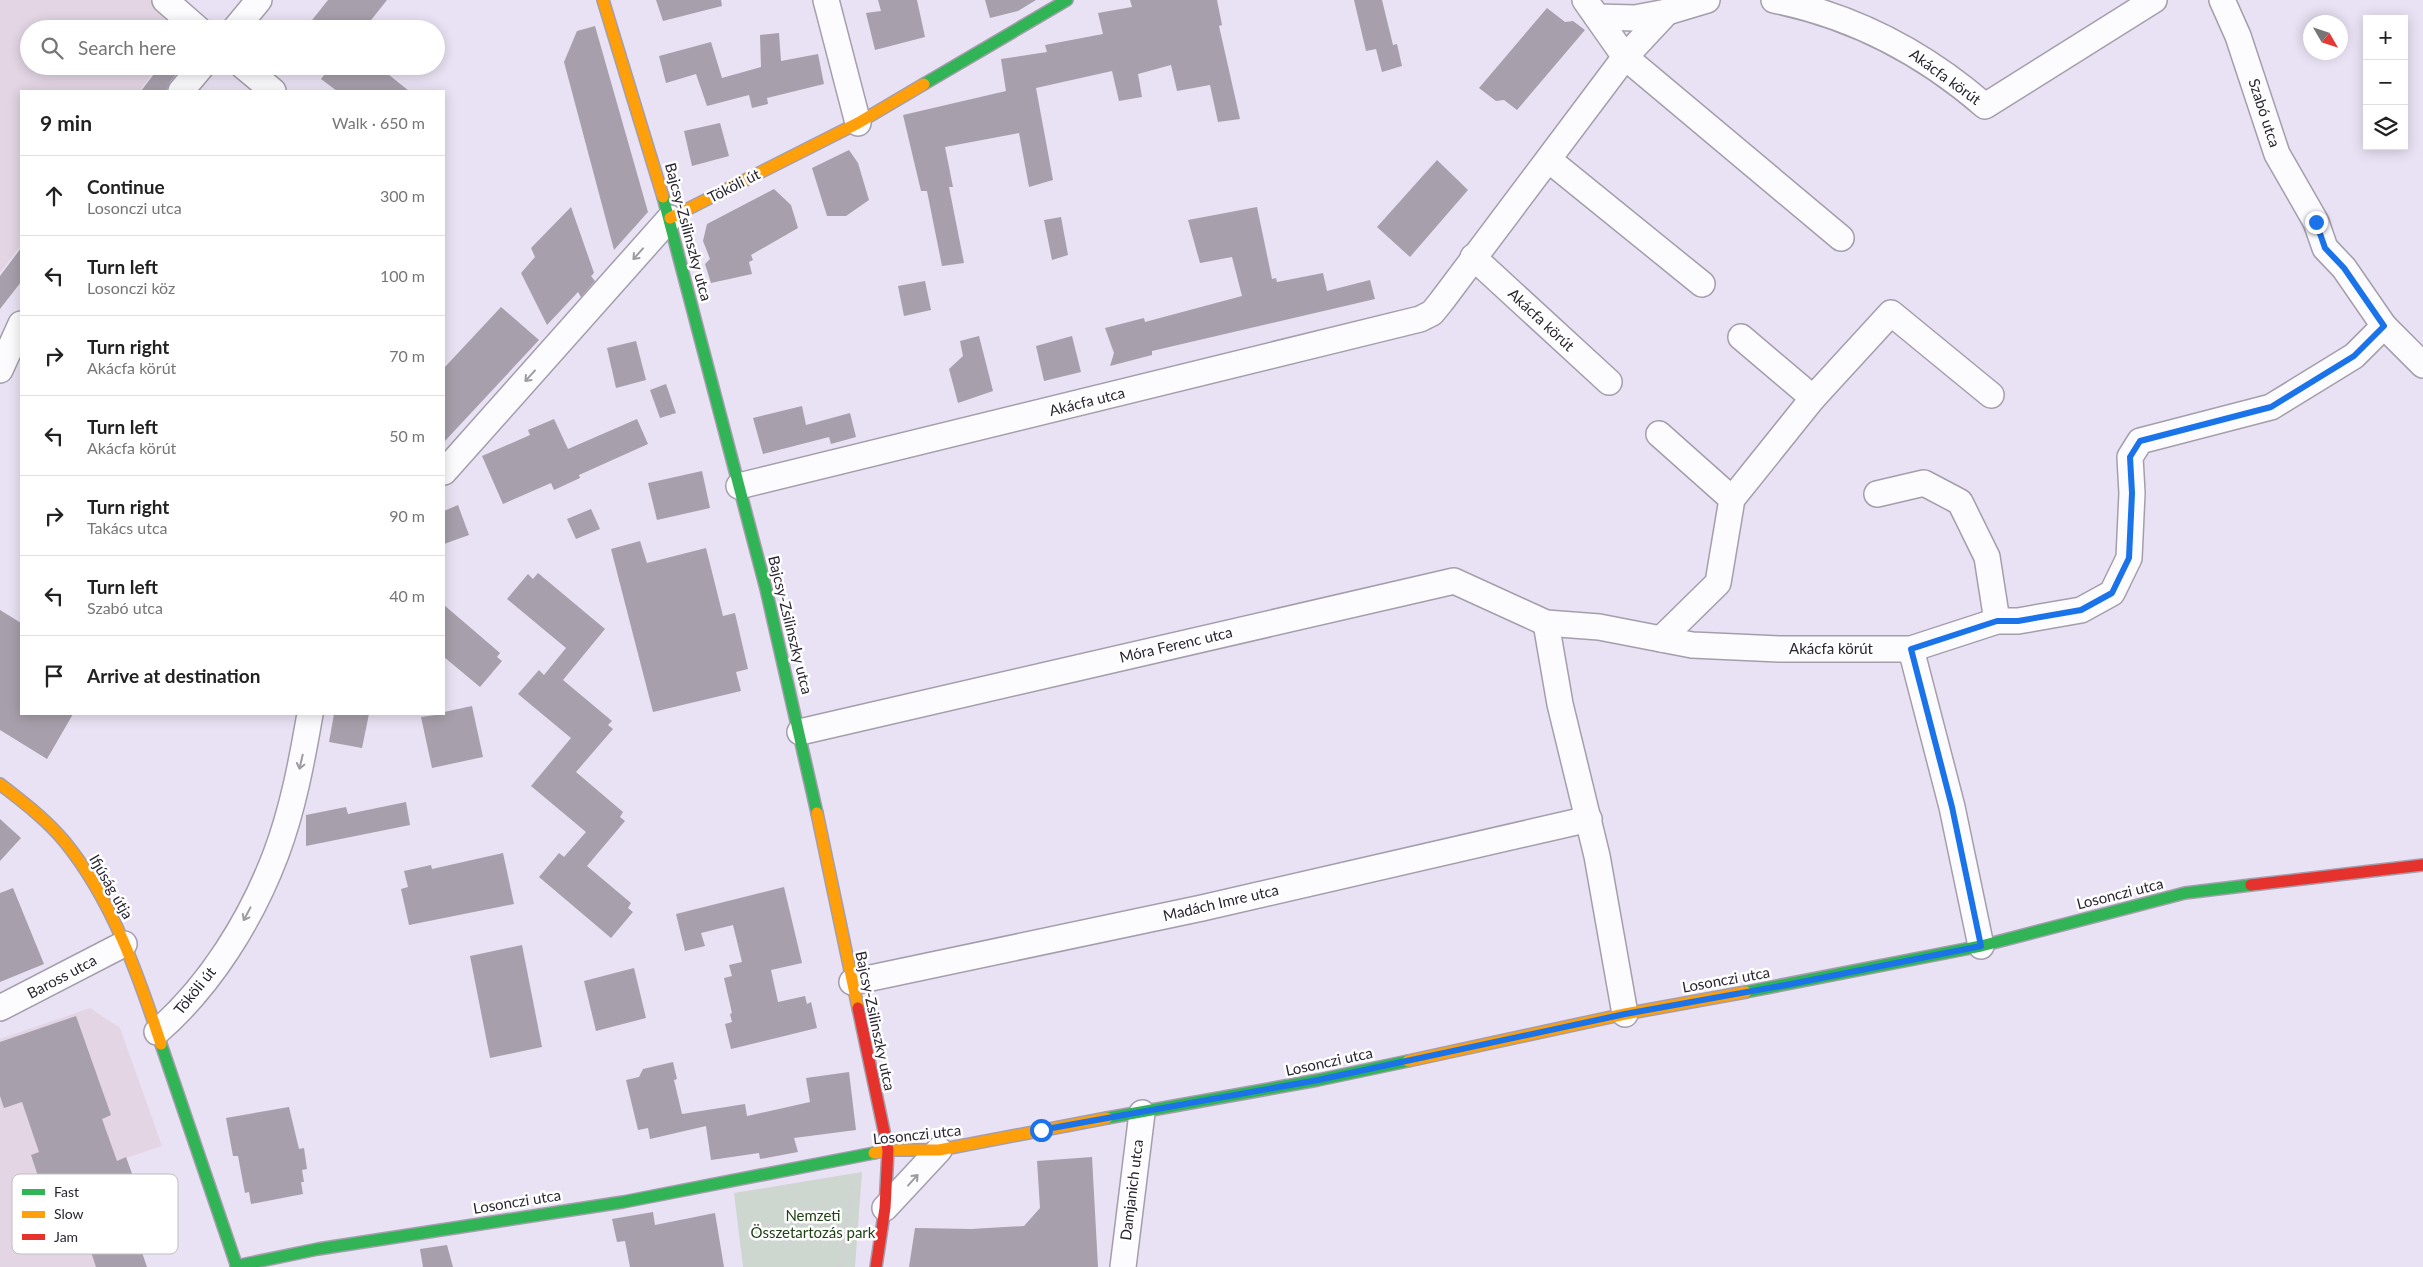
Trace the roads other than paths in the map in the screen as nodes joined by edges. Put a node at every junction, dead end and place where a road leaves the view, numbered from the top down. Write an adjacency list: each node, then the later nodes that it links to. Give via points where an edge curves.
1 (165, 0): 12 (street)
2 (259, 0): 13 (street)
3 (603, 0): 21 (street, Bajcsy-Zsilinszky utca)
4 (826, 0): 19 (street)
5 (1067, 0): 19 (street, Tököli út)
6 (1707, 0): 11 (street)
7 (1774, 0): 8 (street, Akácfa körút, via 1797,4 1856,24 1902,46 1985,106)
8 (2154, 0)
9 (2222, 0): 26 (street, Szabó utca, via 2238,36 2277,154 2316,222 2325,248 2344,268)
10 (1591, 8): 11 (street, via 1635,18); 14 (street)
11 (1667, 12): 14 (street)
12 (188, 20)
13 (242, 20)
14 (1626, 57): 20 (street); 22 (street)
15 (194, 75): 17 (street)
16 (254, 75): 18 (street)
17 (182, 90)
18 (272, 90)
19 (858, 124): 21 (street, Tököli út)
20 (1549, 160): 23 (street); 24 (street)
21 (670, 218): 35 (street, Tököli út, one-way to 35); 36 (street, Bajcsy-Zsilinszky utca)
22 (1841, 238)
23 (1473, 257): 31 (street, Akácfa körút); 36 (street, Akácfa utca, via 1432,313 1420,319)
24 (1702, 284)
25 (20, 326): 28 (street)
26 (2384, 326): 29 (street, Szabó utca); 39 (street, Akácfa körút, via 2354,356 2271,407 2140,441 2130,457 2129,558 2112,593 2081,610 2018,621)
27 (1741, 338): 33 (street)
28 (11, 347): 30 (street)
29 (2423, 365)
30 (0, 370)
31 (1609, 382)
32 (1991, 395): 33 (street, via 1891,313)
33 (1813, 398): 38 (street)
34 (1659, 434): 38 (street)
35 (445, 471)
36 (739, 486): 44 (street, Bajcsy-Zsilinszky utca)
37 (1877, 494): 39 (street, via 1924,483 1960,502 1987,557)
38 (1732, 499): 41 (street, via 1718,583)
39 (1997, 621): 42 (street, Akácfa körút)
40 (1546, 623): 41 (street, Akácfa körút, via 1590,626); 44 (street, Móra Ferenc utca, via 1454,581); 46 (street, via 1560,704)
41 (1661, 639): 42 (street, Akácfa körút, via 1692,645 1779,649)
42 (1911, 649): 49 (street, via 1952,807)
43 (310, 715): 53 (street, Tököli út, one-way to 53, via 295,788 276,854 246,917 195,995)
44 (800, 732): 50 (street, Bajcsy-Zsilinszky utca)
45 (0, 784): 48 (street, Ifjúság útja, via 26,802 70,847 113,916)
46 (1589, 819): 50 (street, Madách Imre utca, via 1202,908); 52 (street)
47 (2423, 865): 49 (street, Losonczi utca, via 2185,893)
48 (124, 944): 51 (street, Baross utca); 53 (street, Ifjúság útja)
49 (1981, 946): 52 (street, Losonczi utca)
50 (852, 982): 55 (street, Bajcsy-Zsilinszky utca)
51 (0, 1008)
52 (1625, 1014): 54 (street, Losonczi utca, via 1318,1080)
53 (157, 1032): 58 (street)
54 (1142, 1113): 56 (street, Losonczi utca); 60 (street, Damjanich utca)
55 (888, 1150): 56 (street, Losonczi utca); 57 (street, Bajcsy-Zsilinszky utca); 58 (street, Losonczi utca, via 623,1202 318,1249)
56 (939, 1150): 57 (street, one-way to 56)
57 (886, 1208): 59 (street, Bajcsy-Zsilinszky utca)
58 (236, 1266)
59 (876, 1267)
60 (1123, 1267)

